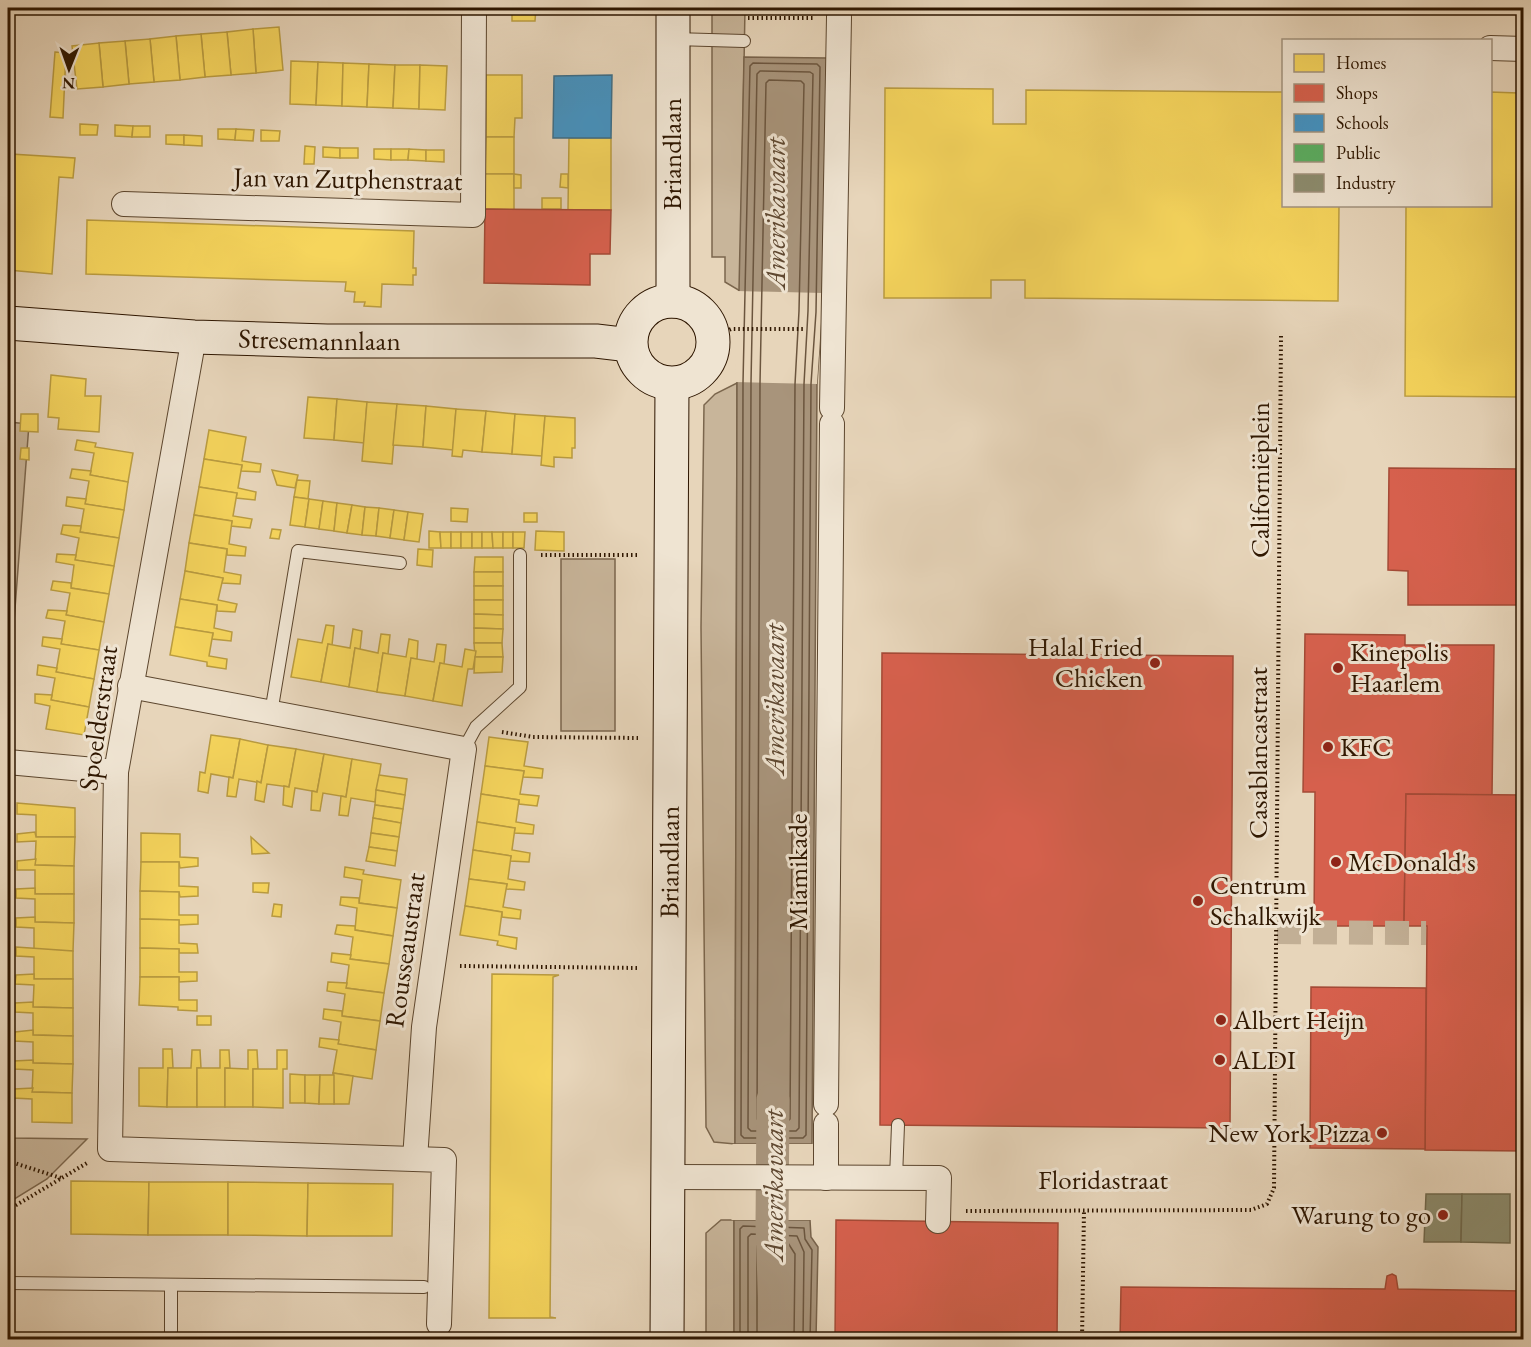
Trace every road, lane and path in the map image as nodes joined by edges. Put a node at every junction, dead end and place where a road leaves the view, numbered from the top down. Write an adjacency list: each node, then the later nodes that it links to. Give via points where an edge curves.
1 (474, 8): 7 (street, Jan van Zutphenstraat, via 473,215)
2 (839, 17): 37 (street, Miamikade, via 826,1114)
3 (673, 23): 4 (lane); 8 (street, Briandlaan)
4 (744, 41)
5 (1492, 48): 6 (street)
6 (1524, 49)
7 (124, 204)
8 (673, 301): 11 (street, via 687,304); 14 (street, via 647,309 632,331)
9 (8, 323): 13 (street, Stresemannlaan)
10 (808, 329): 11 (path)
11 (722, 333): 15 (street, via 698,375)
12 (1281, 336): 21 (path, Californiëplein)
13 (195, 337): 14 (street, Stresemannlaan, via 596,341); 22 (street, Spoelderstraat)
14 (630, 345): 15 (street, via 633,357 648,376)
15 (672, 384): 19 (street, Briandlaan)
16 (16, 439): 17 (path)
17 (8, 443)
18 (520, 555): 19 (path); 24 (lane, Rousseaustraat, via 520,687)
19 (669, 555): 25 (street, Briandlaan)
20 (400, 563): 23 (lane, via 298,551)
21 (1279, 626): 39 (path, Casablancastraat, via 1274,1188)
22 (130, 686): 23 (street); 28 (street, Spoelderstraat)
23 (271, 713): 26 (street)
24 (476, 727): 25 (path, via 533,737); 26 (lane, Rousseaustraat)
25 (669, 739): 30 (street, Briandlaan)
26 (464, 749): 29 (street, Rousseaustraat)
27 (8, 762): 28 (street)
28 (116, 772): 32 (street, Spoelderstraat)
29 (432, 966): 30 (path); 33 (street, Rousseaustraat)
30 (668, 968): 35 (street, Briandlaan)
31 (898, 1125): 38 (lane)
32 (110, 1149): 33 (street); 36 (path)
33 (415, 1159): 46 (street, via 444,1160)
34 (8, 1161): 36 (path)
35 (666, 1177): 37 (street); 48 (street, Briandlaan)
36 (61, 1178): 40 (path)
37 (821, 1178): 38 (street)
38 (896, 1178): 42 (street, via 939,1178)
39 (1267, 1204): 41 (path, Floridastraat, via 1251,1210)
40 (8, 1210)
41 (1084, 1210): 42 (path, Floridastraat); 49 (path)
42 (938, 1216)
43 (8, 1283): 44 (lane)
44 (171, 1285): 45 (lane); 47 (lane)
45 (424, 1287)
46 (439, 1324)
47 (171, 1340)
48 (667, 1340)
49 (1082, 1340)

